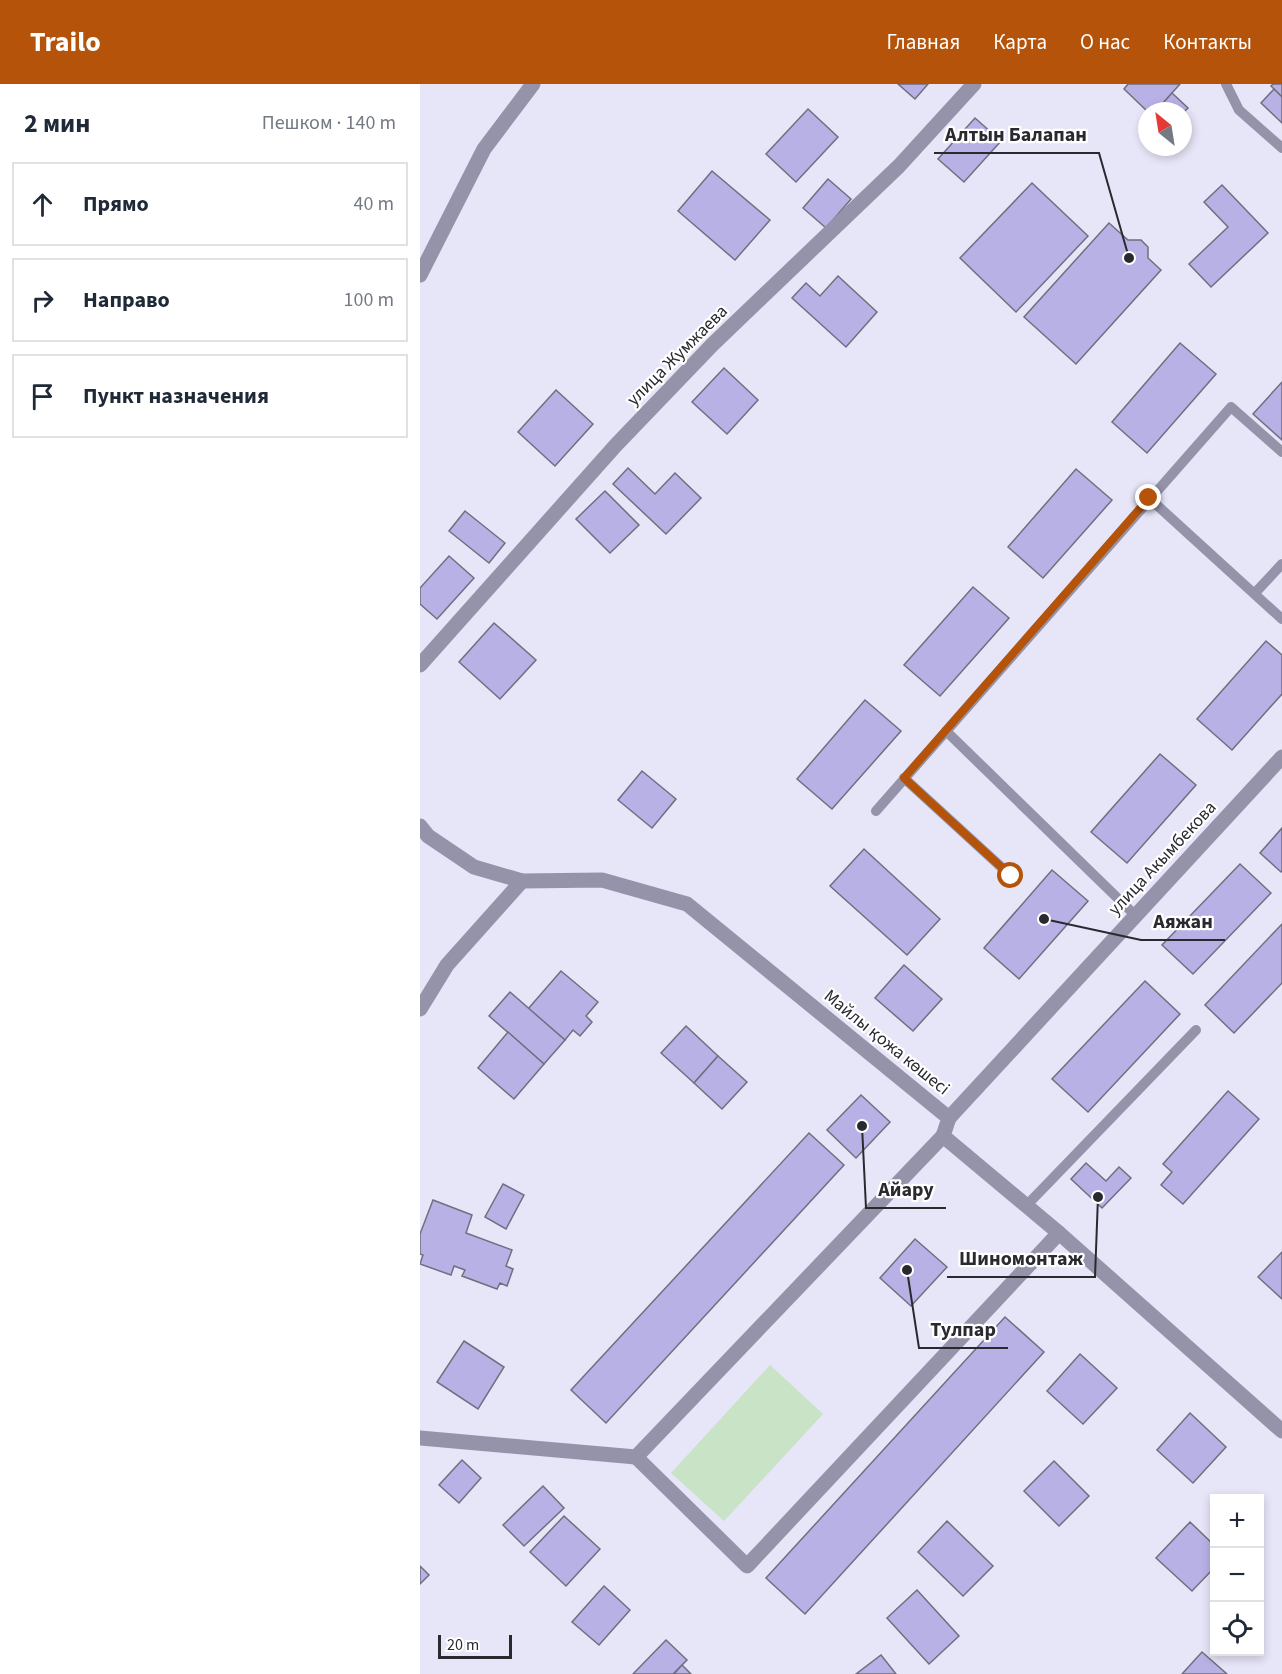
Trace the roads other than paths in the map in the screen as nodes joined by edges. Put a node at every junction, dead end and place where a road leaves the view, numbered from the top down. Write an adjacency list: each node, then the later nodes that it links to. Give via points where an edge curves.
1 (533, 84): 5 (street, via 484,149)
2 (974, 84): 11 (street, улица Жумжаева, via 899,166 712,345 616,445)
3 (1226, 84): 4 (lane, via 1239,110)
4 (1282, 148)
5 (420, 275)
6 (1282, 452): 7 (lane, via 1232,407)
7 (1149, 498): 9 (lane); 12 (lane)
8 (1282, 564): 9 (lane)
9 (1255, 592): 10 (lane)
10 (1282, 620)
11 (420, 665)
12 (946, 731): 14 (lane); 19 (lane)
13 (1282, 757): 19 (street, улица Акымбекова)
14 (904, 778): 15 (lane); 17 (lane)
15 (876, 811)
16 (420, 826): 18 (street, Майлы қожа көшесі, via 428,836 474,867)
17 (1011, 876)
18 (522, 881): 20 (street, via 447,965); 22 (street, Майлы қожа көшесі, via 602,880 687,904)
19 (1136, 916): 22 (street, улица Акымбекова)
20 (420, 1009)
21 (1196, 1030): 24 (lane)
22 (949, 1119): 23 (street, Майлы қожа көшесі)
23 (943, 1136): 24 (street); 28 (street)
24 (1026, 1206): 25 (street)
25 (1059, 1233): 26 (street); 28 (street, via 747,1566)
26 (1282, 1431)
27 (420, 1438): 28 (street)
28 (636, 1457)

